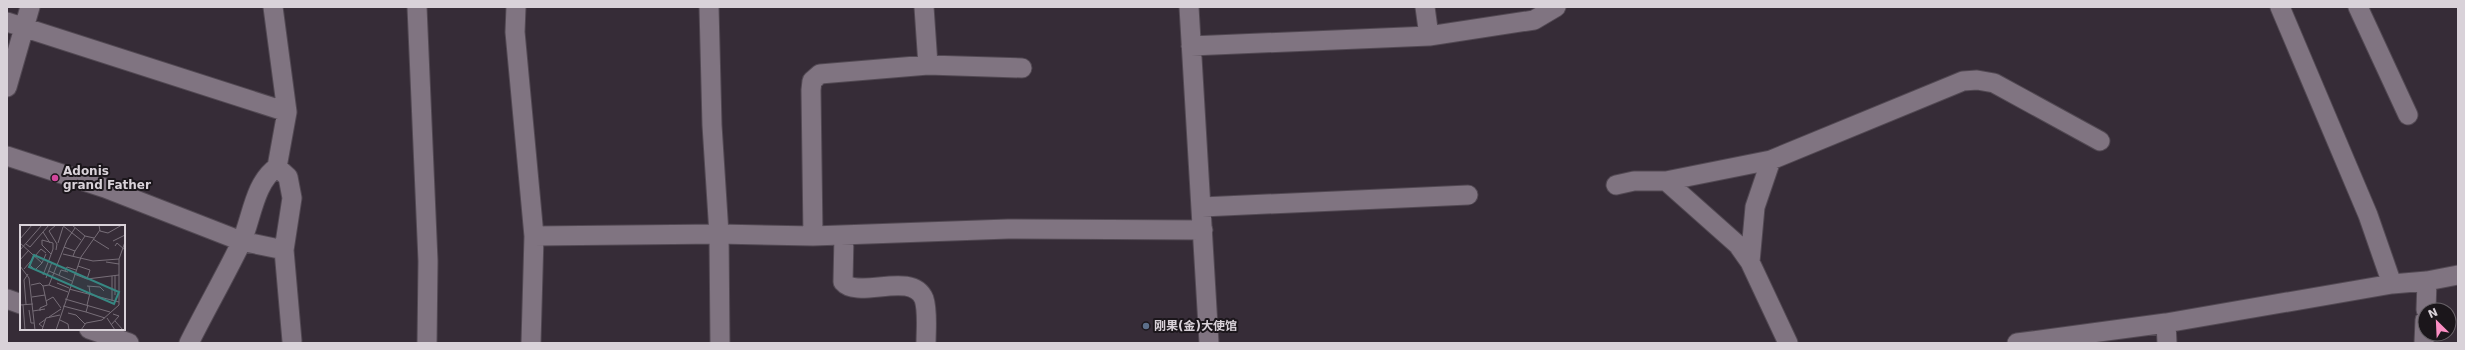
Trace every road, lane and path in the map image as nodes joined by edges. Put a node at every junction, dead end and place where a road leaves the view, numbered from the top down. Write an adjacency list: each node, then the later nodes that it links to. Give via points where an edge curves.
1 (30, 7): 12 (street)
2 (273, 7): 18 (street)
3 (417, 7): 47 (street, via 428,253)
4 (516, 7): 31 (street, via 515,32)
5 (709, 7): 29 (street, via 712,125)
6 (924, 7): 15 (street)
7 (1189, 7): 14 (street)
8 (1426, 7): 13 (street)
9 (2280, 7): 38 (street, via 2368,215)
10 (2358, 7): 19 (street)
11 (1552, 9): 13 (street, via 1534,20)
12 (15, 25): 17 (street); 18 (street)
13 (1429, 36): 14 (street)
14 (1191, 46): 27 (street)
15 (928, 66): 16 (street); 32 (street, via 820,74 812,81)
16 (1022, 68)
17 (7, 87)
18 (287, 112): 23 (street)
19 (2408, 115)
20 (2100, 141): 22 (street, via 1994,83 1977,80 1963,81)
21 (7, 156): 33 (street, via 105,188)
22 (1771, 160): 24 (street); 35 (street, via 1756,207)
23 (277, 167): 33 (street, via 268,174 261,186); 34 (street, via 288,177 292,198)
24 (1666, 181): 25 (street, via 1634,181); 35 (street, via 1726,232)
25 (1616, 185)
26 (1468, 195): 27 (street)
27 (1202, 207): 28 (street)
28 (1203, 230): 30 (street, via 1008,229); 51 (street)
29 (719, 234): 31 (street); 32 (street); 49 (street)
30 (844, 235): 32 (street); 50 (street, via 843,282 852,288 904,286 919,292 924,300)
31 (534, 236): 48 (street)
32 (813, 236)
33 (241, 241): 34 (street); 46 (street)
34 (284, 250): 44 (street)
35 (1750, 262): 52 (street)
36 (2458, 275): 37 (street)
37 (2427, 281): 38 (street); 40 (street)
38 (2392, 284): 42 (street)
39 (7, 300): 41 (street)
40 (2426, 302)
41 (20, 304)
42 (2166, 323): 53 (street); 54 (street)
43 (93, 330): 45 (street)
44 (292, 340)
45 (129, 343)
46 (189, 343)
47 (427, 343)
48 (531, 343)
49 (720, 343)
50 (926, 343)
51 (1209, 343)
52 (1788, 343)
53 (2017, 343)
54 (2167, 343)

